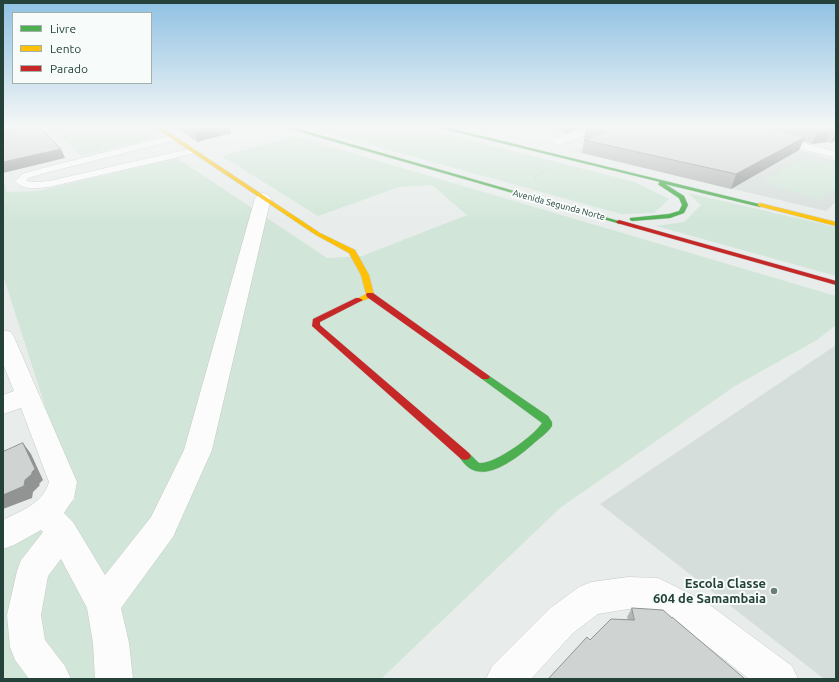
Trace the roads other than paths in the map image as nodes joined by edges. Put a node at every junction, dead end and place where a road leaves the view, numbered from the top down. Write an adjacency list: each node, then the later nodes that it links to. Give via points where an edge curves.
1 (94, 158): 2 (lane, via 25,176 20,181 24,185 32,186 49,184)
2 (160, 158)
3 (205, 158): 7 (main road)
4 (393, 158): 8 (main road, Avenida Segunda Norte)
5 (561, 158): 6 (main road)
6 (652, 179): 8 (main road, via 682,197 685,205 682,212 657,218); 9 (main road)
7 (264, 198): 11 (main road, via 318,234 352,252 365,275); 17 (street, via 198,450 162,526)
8 (612, 219): 10 (main road, Avenida Segunda Norte)
9 (836, 224)
10 (836, 283)
11 (370, 295): 11 (main road, via 544,419 547,426 499,464 489,468 477,467 316,326 316,321)
12 (3, 337): 13 (street)
13 (28, 395): 14 (street); 15 (street, via 63,482)
14 (3, 405)
15 (54, 522): 16 (street); 17 (street); 18 (street, via 33,571 24,615 28,647)
16 (3, 535)
17 (103, 604): 19 (street, via 111,643)
18 (52, 679)
19 (114, 679)
20 (505, 679): 21 (street, via 561,621 591,599 628,593 658,594 691,612)
21 (779, 679)

